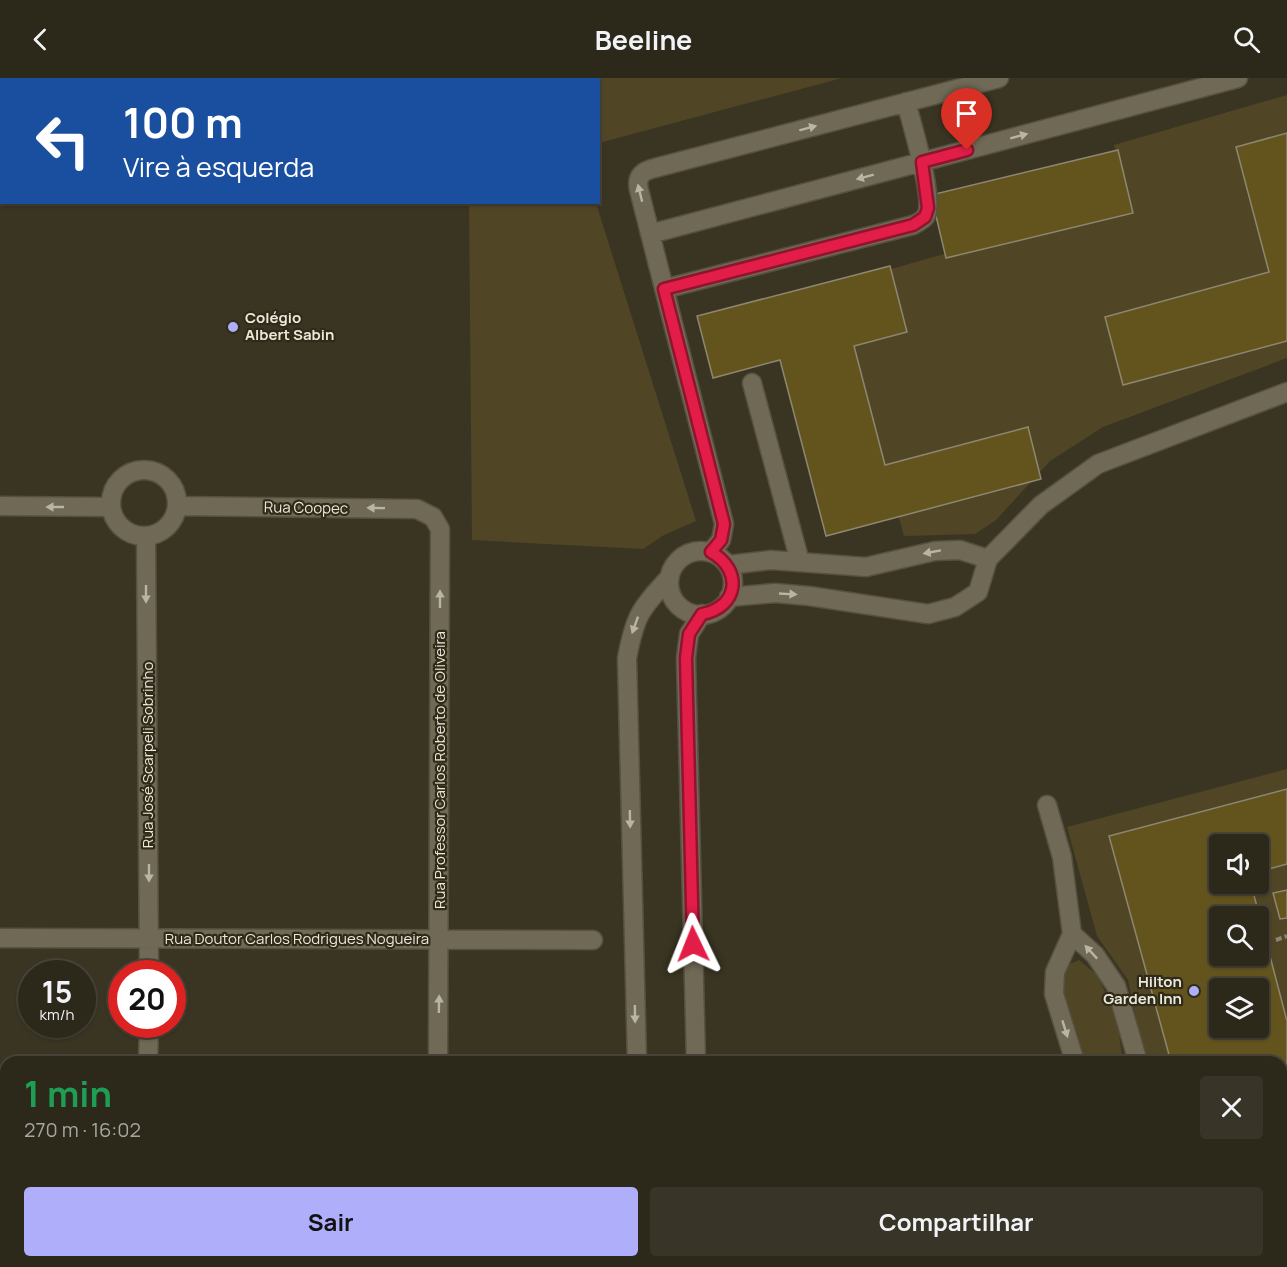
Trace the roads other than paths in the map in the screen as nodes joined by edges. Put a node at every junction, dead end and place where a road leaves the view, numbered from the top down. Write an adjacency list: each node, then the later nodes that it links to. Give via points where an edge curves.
1 (999, 78): 3 (street)
2 (1238, 78): 4 (street, one-way to 2)
3 (906, 102): 4 (street); 5 (street, one-way to 3, via 637,181 645,170)
4 (922, 162): 5 (street, one-way to 5); 6 (street, via 928,208 925,217 913,225)
5 (650, 234): 6 (street)
6 (664, 289): 14 (street, via 724,524 721,540)
7 (752, 383): 16 (street)
8 (1287, 392): 15 (street, via 1098,464 1041,505)
9 (0, 506): 11 (street, one-way to 9)
10 (177, 506): 11 (street, via 176,492 168,480 143,469 130,472 119,481 111,493); 12 (street, Rua Coopec, one-way to 10, via 417,509); 13 (street, via 163,530)
11 (110, 507): 13 (street, via 122,528)
12 (433, 517): 25 (street, Rua Professor Carlos Roberto de Oliveira, one-way to 12, via 440,529)
13 (146, 536): 24 (street, Rua José Scarpeli Sobrinho, one-way to 24)
14 (711, 552): 17 (street); 18 (street, via 688,553 672,568)
15 (988, 559): 16 (street, one-way to 16, via 960,550 935,551 866,567); 19 (street, one-way to 15, via 775,593 928,614 955,608 978,592)
16 (800, 562): 17 (street, via 771,560)
17 (728, 566): 19 (street, via 732,576)
18 (669, 578): 20 (street, via 670,589 681,608); 31 (street, one-way to 31, via 645,603 633,626 627,658)
19 (729, 597): 20 (street, via 713,612)
20 (702, 614): 32 (street, via 689,634 686,658)
21 (1047, 806): 22 (street, via 1062,857)
22 (1072, 933): 33 (street, one-way to 33, via 1055,972 1054,994); 34 (street, one-way to 22, via 1116,986 1095,955)
23 (0, 938): 24 (street, Rua Doutor Carlos Rodrigues Nogueira)
24 (149, 938): 25 (street, Rua Doutor Carlos Rodrigues Nogueira); 27 (street, Rua José Scarpeli Sobrinho)
25 (440, 940): 26 (street, Rua Doutor Carlos Rodrigues Nogueira); 30 (street, Rua Professor Carlos Roberto de Oliveira, one-way to 25)
26 (593, 940)
27 (149, 960)
28 (149, 1038): 29 (street)
29 (148, 1056)
30 (438, 1056)
31 (637, 1056)
32 (696, 1056)
33 (1073, 1056)
34 (1136, 1056)

